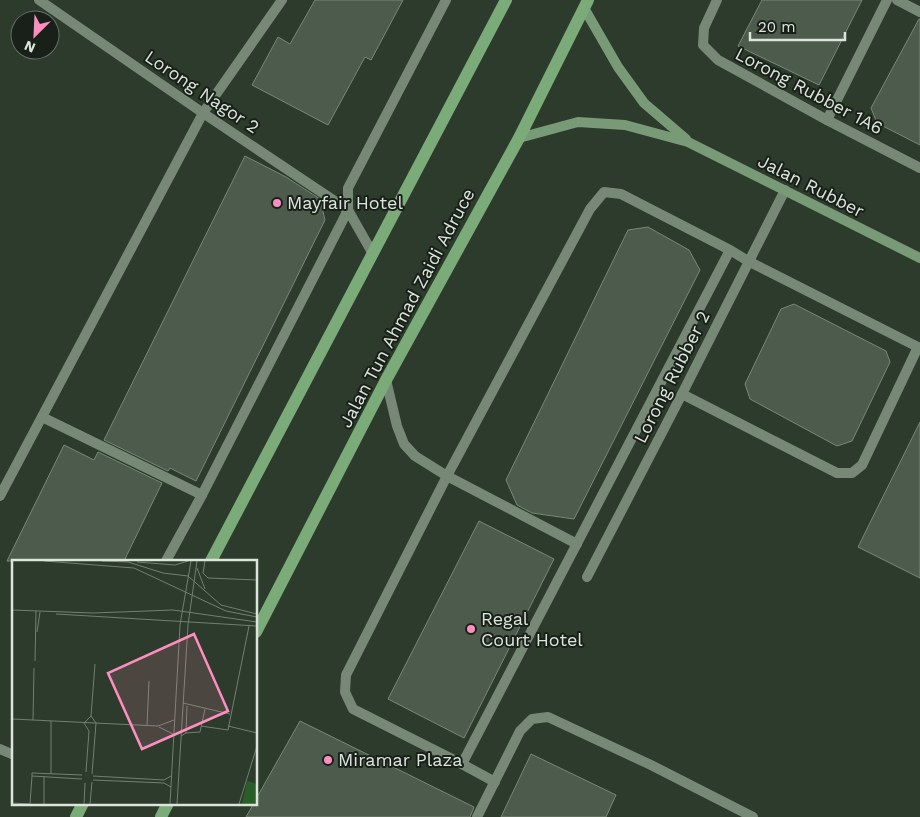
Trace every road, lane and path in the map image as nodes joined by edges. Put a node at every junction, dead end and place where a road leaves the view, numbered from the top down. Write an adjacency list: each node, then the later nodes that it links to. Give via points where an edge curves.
1 (39, 0): 10 (street, Lorong Nagor 2)
2 (282, 0): 10 (street)
3 (446, 0): 16 (street, via 348,188)
4 (506, 0): 18 (main road)
5 (717, 0): 11 (street, Lorong Rubber 1A6, via 704,28 703,46 718,60)
6 (887, 0): 11 (street)
7 (897, 0): 9 (street)
8 (586, 4): 12 (main road, Jalan Tun Ahmad Zaidi Adruce); 13 (main road, Jalan Rubber, via 618,67 644,103)
9 (920, 12)
10 (203, 113): 16 (street, Lorong Nagor 2); 24 (street)
11 (827, 120): 14 (street, Lorong Rubber 1A6)
12 (519, 138): 13 (main road, Jalan Rubber, via 578,122 625,125); 22 (main road, Jalan Tun Ahmad Zaidi Adruce)
13 (688, 142): 15 (main road, Jalan Rubber)
14 (920, 168)
15 (785, 190): 19 (main road, Jalan Rubber); 20 (street, Lorong Rubber 2)
16 (348, 210): 18 (street); 26 (street)
17 (730, 250): 20 (street); 25 (street, via 621,194 604,192 590,209); 28 (street)
18 (373, 254): 30 (main road)
19 (919, 256)
20 (748, 261): 21 (street); 23 (street, Lorong Rubber 2)
21 (919, 348): 23 (street, via 862,465 852,473 837,473)
22 (386, 380): 25 (street, via 404,444 415,456); 32 (main road, Jalan Tun Ahmad Zaidi Adruce)
23 (682, 394): 31 (street, Lorong Rubber 2)
24 (42, 417): 26 (street); 27 (street)
25 (447, 476): 28 (street); 35 (street, via 346,676 345,692 353,709)
26 (202, 495): 29 (street)
27 (0, 496)
28 (577, 544): 35 (street)
29 (167, 560)
30 (212, 560)
31 (587, 577)
32 (258, 628)
33 (0, 749): 34 (street)
34 (12, 754)
35 (462, 764): 36 (street)
36 (495, 782): 41 (street); 42 (street, via 520,732 532,719 548,717)
37 (82, 804): 39 (main road)
38 (168, 804): 40 (main road)
39 (76, 817)
40 (161, 817)
41 (477, 817)
42 (753, 817)

